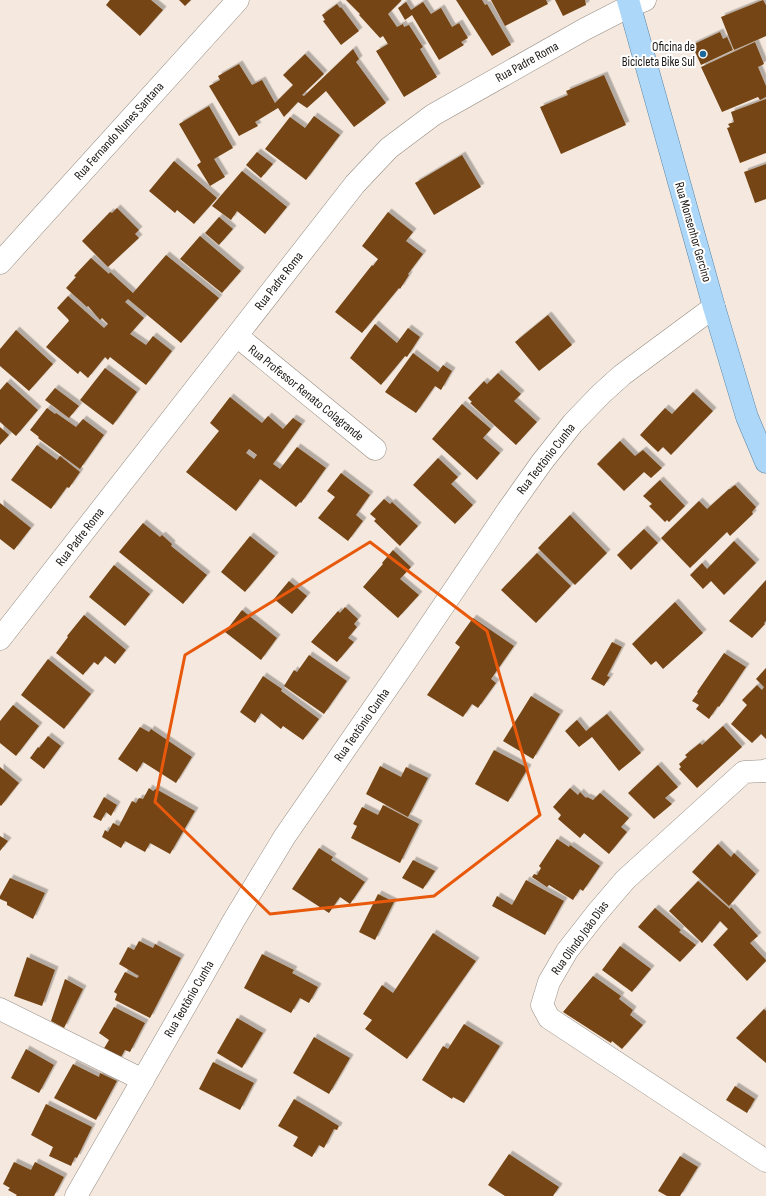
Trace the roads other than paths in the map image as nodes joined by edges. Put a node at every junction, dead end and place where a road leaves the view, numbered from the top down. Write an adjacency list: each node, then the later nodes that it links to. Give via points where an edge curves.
1 (238, 0): 3 (street, Rua Fernando Nunes Santana)
2 (635, 2): 4 (main road, Rua Monsenhor Gercino); 5 (street, Rua Padre Roma, via 432,115 389,148 355,184)
3 (0, 263)
4 (714, 307): 7 (main road, Rua Monsenhor Gercino, via 747,417); 11 (street, Rua Teotônio Cunha, via 622,375 573,423 542,462 285,836)
5 (237, 336): 6 (street, Rua Professor Renato Colagrande); 8 (street, Rua Padre Roma)
6 (375, 449)
7 (766, 462)
8 (0, 638)
9 (766, 771): 12 (street, Rua Olindo João Dias, via 744,772 625,880 568,951 549,982 542,1005 549,1018)
10 (0, 1009): 11 (street)
11 (143, 1080): 13 (street, Rua Teotônio Cunha)
12 (766, 1161)
13 (76, 1196)

